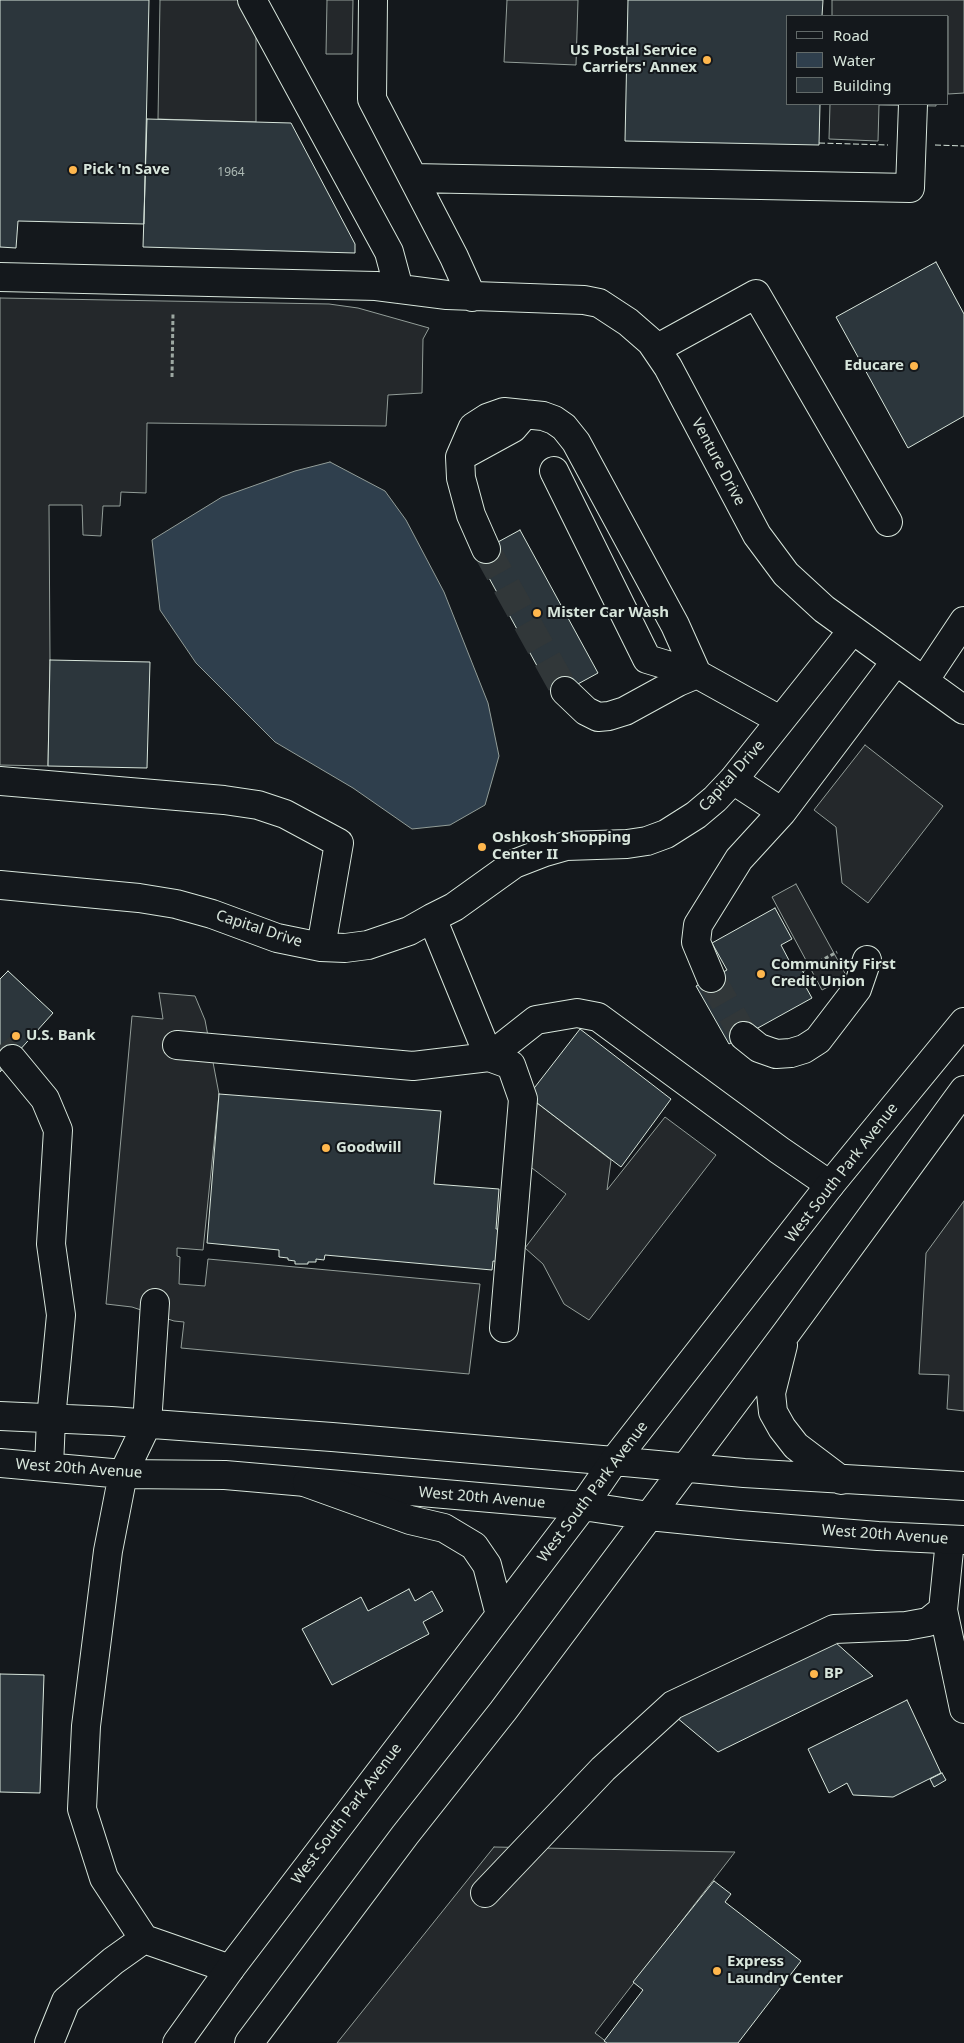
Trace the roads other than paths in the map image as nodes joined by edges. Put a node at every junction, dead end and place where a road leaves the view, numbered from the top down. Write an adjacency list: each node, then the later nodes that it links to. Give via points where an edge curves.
1 (252, 0): 6 (main road, via 388,252)
2 (373, 0): 4 (main road, via 372,99)
3 (913, 105): 4 (main road, via 910,188)
4 (413, 178): 7 (main road, via 454,256)
5 (0, 277): 6 (main road, Venture Drive, via 352,285)
6 (399, 289): 7 (main road, Venture Drive)
7 (460, 296): 8 (main road, Venture Drive, via 598,303 628,322)
8 (656, 349): 10 (main road, via 756,294); 13 (main road, Venture Drive, via 757,535 786,574)
9 (594, 475): 11 (main road, via 564,427 543,416 504,412 473,427 460,457 461,478 471,515); 15 (main road, via 675,625); 15 (main road, via 559,481 647,659)
10 (888, 522)
11 (486, 548)
12 (964, 621): 16 (main road)
13 (852, 631): 14 (main road, Venture Drive); 19 (main road, Capital Drive)
14 (896, 661): 16 (main road, Venture Drive); 22 (main road)
15 (697, 674): 17 (main road, via 609,716 598,717 586,711); 19 (main road)
16 (924, 681): 18 (main road, Venture Drive)
17 (565, 691)
18 (964, 710)
19 (780, 720): 20 (main road, Capital Drive)
20 (733, 780): 22 (main road); 24 (main road, Capital Drive, via 696,816 666,834 640,842 566,846 545,852 514,864 454,907)
21 (0, 781): 25 (main road, via 224,800 258,805 285,814 339,843)
22 (782, 812): 27 (main road, via 739,859 698,925 696,942)
23 (0, 884): 25 (main road, Capital Drive, via 176,904 276,938)
24 (432, 918): 25 (main road, Capital Drive, via 409,931 368,944); 31 (main road)
25 (322, 947)
26 (867, 960): 29 (main road, via 857,989 818,1040 791,1053 776,1054 759,1048)
27 (711, 978)
28 (964, 1022): 34 (main road, West South Park Avenue)
29 (744, 1036)
30 (177, 1045): 31 (main road, via 413,1066)
31 (489, 1057): 34 (main road, via 536,1020 577,1013 598,1017); 36 (main road, via 511,1065 523,1098)
32 (12, 1058): 39 (main road, via 45,1098 58,1130 51,1244 61,1316)
33 (964, 1090): 37 (main road)
34 (830, 1185): 41 (main road, West South Park Avenue)
35 (155, 1303): 40 (main road)
36 (504, 1328)
37 (787, 1332): 44 (main road); 46 (main road, via 771,1393 773,1412 796,1446)
38 (0, 1416): 39 (main road)
39 (51, 1419): 40 (main road); 43 (main road)
40 (147, 1424): 41 (main road); 45 (main road)
41 (614, 1461): 44 (main road); 49 (main road, West South Park Avenue)
42 (0, 1463): 43 (main road, West 20th Avenue)
43 (49, 1467): 45 (main road, West 20th Avenue)
44 (683, 1468): 46 (main road); 50 (main road)
45 (123, 1474): 47 (main road, West 20th Avenue, via 225,1475); 56 (main road, via 108,1551 87,1717 82,1809 104,1878)
46 (841, 1480): 48 (main road)
47 (308, 1483): 49 (main road, West 20th Avenue); 53 (main road, via 410,1520 444,1528 474,1546 486,1565)
48 (964, 1486)
49 (583, 1506): 50 (main road, West 20th Avenue); 53 (main road, West South Park Avenue)
50 (649, 1516): 51 (main road, West 20th Avenue); 60 (main road)
51 (957, 1540): 52 (main road)
52 (943, 1610): 54 (main road); 55 (main road, via 928,1622 906,1626 834,1629 673,1705 603,1769)
53 (500, 1615): 57 (main road, West South Park Avenue)
54 (964, 1709)
55 (485, 1893)
56 (144, 1939): 57 (main road); 58 (main road, via 66,2001)
57 (230, 1969): 59 (main road, West South Park Avenue)
58 (49, 2043)
59 (177, 2043)
60 (249, 2043)

